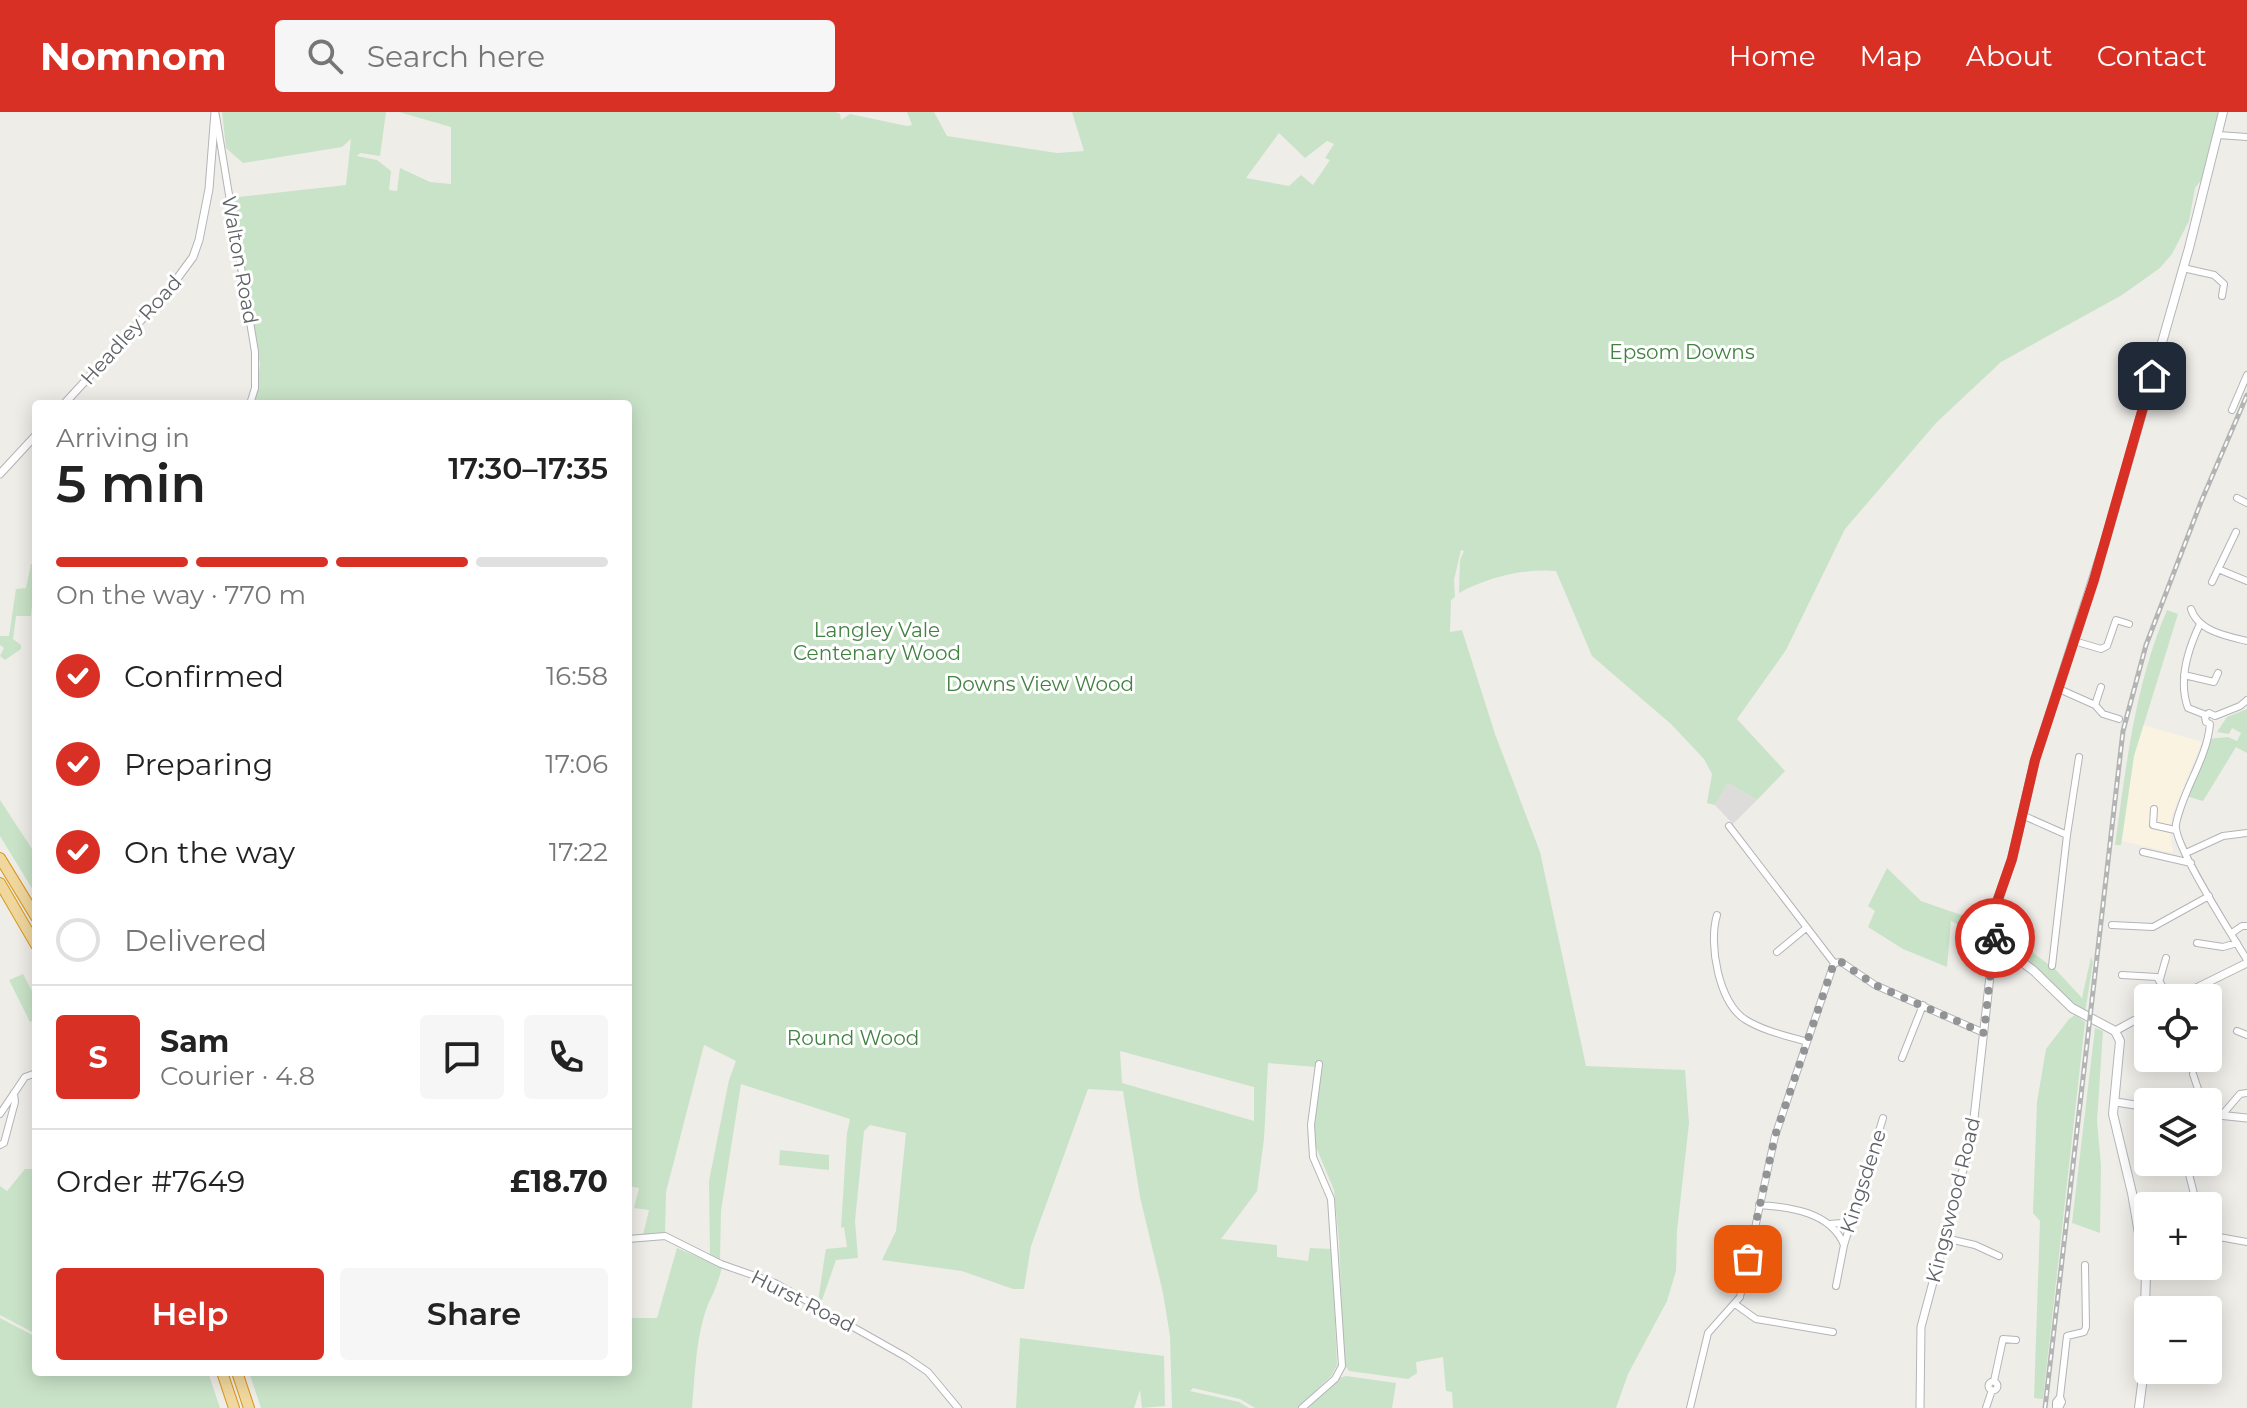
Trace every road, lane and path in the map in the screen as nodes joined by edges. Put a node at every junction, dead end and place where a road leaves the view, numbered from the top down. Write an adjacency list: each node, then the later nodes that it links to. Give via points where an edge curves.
1 (2223, 112): 3 (main road)
2 (216, 114): 8 (street, Headley Road, via 209,189 193,257); 9 (street, Walton Road, via 252,329)
3 (2218, 135): 4 (street); 5 (main road)
4 (2247, 137)
5 (2183, 268): 6 (street, via 2219,277); 24 (main road)
6 (2222, 296)
7 (2247, 375): 10 (street)
8 (68, 400)
9 (251, 400)
10 (2232, 410)
11 (32, 439): 12 (street)
12 (0, 474)
13 (2237, 498): 14 (street)
14 (2247, 503)
15 (2236, 532): 17 (street)
16 (2221, 538): 17 (street)
17 (2231, 543): 18 (street)
18 (2218, 569): 19 (street); 20 (street)
19 (2247, 581)
20 (2212, 582)
21 (2191, 609): 23 (street)
22 (2129, 624): 24 (street, via 2116,620 2101,649)
23 (2200, 624): 25 (street); 27 (street)
24 (2074, 641): 29 (main road)
25 (2247, 641)
26 (2218, 673): 27 (street, via 2214,682)
27 (2184, 675): 32 (street, via 2188,708)
28 (2101, 687): 31 (street)
29 (2059, 689): 31 (street); 38 (main road)
30 (2247, 700): 33 (street)
31 (2095, 705): 34 (street)
32 (2206, 715): 33 (street); 35 (street)
33 (2215, 716): 35 (street)
34 (2119, 719)
35 (2210, 724): 40 (street)
36 (2079, 757): 42 (street)
37 (2154, 809): 40 (street, via 2153,825)
38 (2022, 815): 42 (street); 58 (main road, via 1996,905 1993,929)
39 (1729, 826): 53 (street)
40 (2175, 830): 44 (street)
41 (2247, 833): 44 (street, via 2223,836)
42 (2067, 835): 63 (street)
43 (2143, 852): 46 (street)
44 (2186, 853): 46 (street)
45 (0, 858): 49 (highway)
46 (2191, 863): 48 (street)
47 (0, 883): 55 (highway)
48 (2209, 896): 51 (street, via 2153,927); 54 (street)
49 (32, 910)
50 (1717, 915): 74 (street, via 1716,966 1728,1000 1748,1022)
51 (2112, 925)
52 (2247, 926): 54 (street)
53 (1806, 928): 59 (street); 62 (street)
54 (2232, 933): 57 (street)
55 (32, 938)
56 (2197, 943): 57 (street)
57 (2237, 943): 61 (street)
58 (2001, 946): 70 (main road, via 2072,1008); 72 (street, Kingswood Road, via 1992,958)
59 (1777, 952)
60 (2166, 961): 65 (street)
61 (2247, 962): 67 (street)
62 (1834, 963): 68 (street); 74 (street)
63 (2052, 966)
64 (2122, 975): 65 (street)
65 (2160, 979): 66 (street)
66 (2162, 984)
67 (2204, 984)
68 (1923, 1005): 72 (street); 75 (street)
69 (2134, 1021): 70 (street)
70 (2115, 1031): 82 (main road, via 2121,1046)
71 (2237, 1031): 73 (street)
72 (1984, 1033): 92 (street, Kingswood Road, via 1972,1136)
73 (2247, 1035)
74 (1807, 1042): 89 (street, via 1775,1136)
75 (1902, 1058)
76 (1319, 1064): 108 (street, via 1312,1146 1331,1199 1342,1366)
77 (32, 1074): 80 (street)
78 (2193, 1074): 79 (street)
79 (2198, 1088)
80 (14, 1093): 84 (street); 88 (street, via 7,1136)
81 (2247, 1093): 85 (street)
82 (2116, 1102): 83 (street); 113 (main road, via 2113,1114 2146,1274)
83 (2134, 1105)
84 (0, 1114)
85 (2222, 1115): 87 (street)
86 (1883, 1118): 90 (street, Kingsdene)
87 (2247, 1118)
88 (0, 1145)
89 (1759, 1205): 91 (street, via 1795,1209); 100 (street)
90 (1851, 1216): 91 (street); 96 (street, Kingsdene)
91 (1830, 1224): 96 (street)
92 (1945, 1238): 97 (street); 110 (street, Kingswood Road, via 1921,1327)
93 (2222, 1238): 95 (street)
94 (632, 1239): 107 (street, Hurst Road, via 665,1236 788,1290 928,1372)
95 (2247, 1242)
96 (1844, 1245): 99 (street, Kingsdene)
97 (2000, 1256)
98 (2085, 1265): 112 (street, via 2086,1327 2067,1336)
99 (1836, 1286)
100 (1735, 1304): 101 (street, via 1756,1319); 109 (street, via 1708,1333)
101 (1833, 1332)
102 (2016, 1340): 111 (street, via 2003,1339)
103 (223, 1376): 105 (highway)
104 (238, 1376): 106 (highway)
105 (234, 1408)
106 (249, 1408)
107 (958, 1408)
108 (1302, 1408)
109 (1690, 1408)
110 (1920, 1408)
111 (1986, 1408)
112 (2058, 1408)
113 (2139, 1408)

